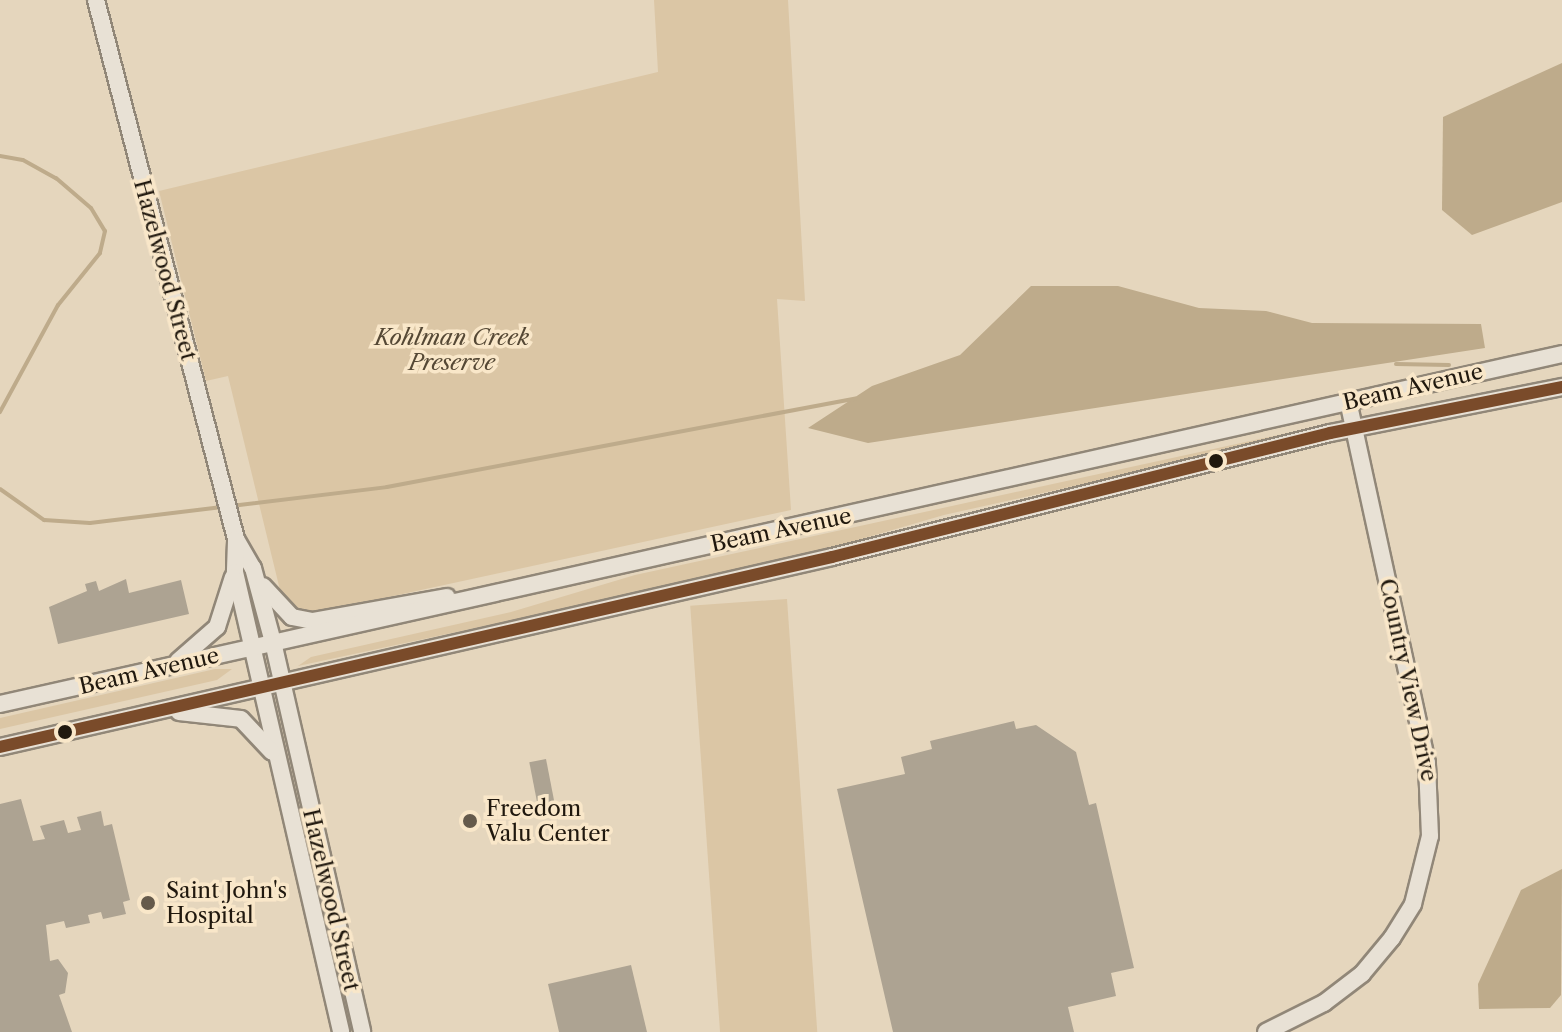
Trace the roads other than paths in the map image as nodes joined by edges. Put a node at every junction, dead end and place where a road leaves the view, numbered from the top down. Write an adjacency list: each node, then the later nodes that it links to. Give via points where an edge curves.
1 (96, 0): 6 (street, Hazelwood Street)
2 (1562, 354): 4 (street, Beam Avenue)
3 (1562, 387): 5 (street, Beam Avenue)
4 (1348, 402): 5 (street, Country View Drive); 9 (street, Beam Avenue)
5 (1354, 429): 13 (street, Beam Avenue); 21 (street, Country View Drive, via 1427,763 1430,836 1413,904 1362,974)
6 (236, 539): 7 (street, Hazelwood Street); 8 (street, Hazelwood Street)
7 (253, 568): 9 (street, via 273,603 313,621 425,597); 10 (street, Hazelwood Street)
8 (235, 572): 11 (street, Hazelwood Street); 12 (street, via 217,627)
9 (472, 598): 10 (street, Beam Avenue)
10 (273, 642): 11 (street, Beam Avenue); 13 (street, Hazelwood Street)
11 (252, 647): 12 (street, Beam Avenue); 14 (street, Hazelwood Street)
12 (171, 666): 15 (street, Beam Avenue)
13 (283, 682): 14 (street, Beam Avenue); 20 (street, Hazelwood Street)
14 (260, 687): 16 (street, Beam Avenue); 18 (street, Hazelwood Street)
15 (0, 704)
16 (153, 713): 17 (street, Beam Avenue); 18 (street, via 230,715 255,729)
17 (0, 747)
18 (274, 756): 19 (street, Hazelwood Street)
19 (341, 1032)
20 (362, 1032)
21 (1266, 1032)

